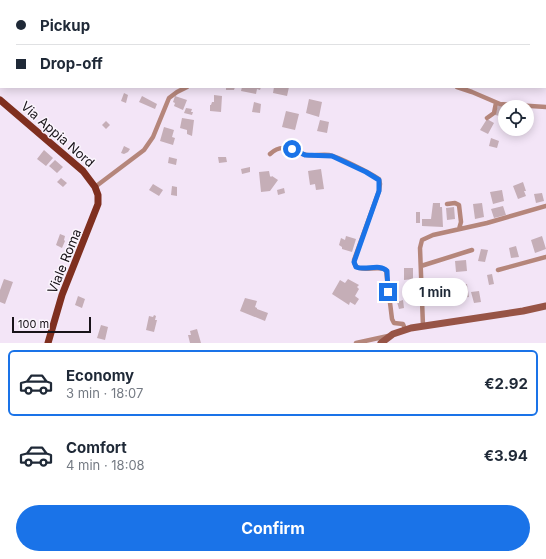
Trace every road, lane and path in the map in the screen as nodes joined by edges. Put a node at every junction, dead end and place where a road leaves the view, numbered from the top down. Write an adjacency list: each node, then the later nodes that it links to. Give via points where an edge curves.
1 (185, 88): 8 (street, via 169,98 154,135 144,150)
2 (460, 88): 4 (street)
3 (0, 100): 8 (main road, Via Appia Nord, via 81,169)
4 (496, 103): 5 (street); 6 (street, via 494,113)
5 (546, 107)
6 (487, 118)
7 (270, 154): 18 (street, via 277,149 286,148 305,155 330,155 378,179 379,191 354,263 360,268 382,267 386,270 392,319 394,323 403,324)
8 (96, 188): 20 (main road, Viale Roma, via 99,198 97,209 62,295)
9 (447, 204): 11 (street, via 459,205)
10 (546, 206): 11 (street)
11 (459, 229): 14 (street, via 422,240)
12 (472, 250): 14 (street)
13 (546, 257): 15 (street)
14 (421, 266): 17 (street)
15 (498, 270)
16 (546, 306): 17 (main road)
17 (423, 326): 18 (main road)
18 (405, 329): 19 (main road)
19 (390, 336): 21 (street); 22 (main road)
20 (48, 343)
21 (356, 343)
22 (381, 343)

